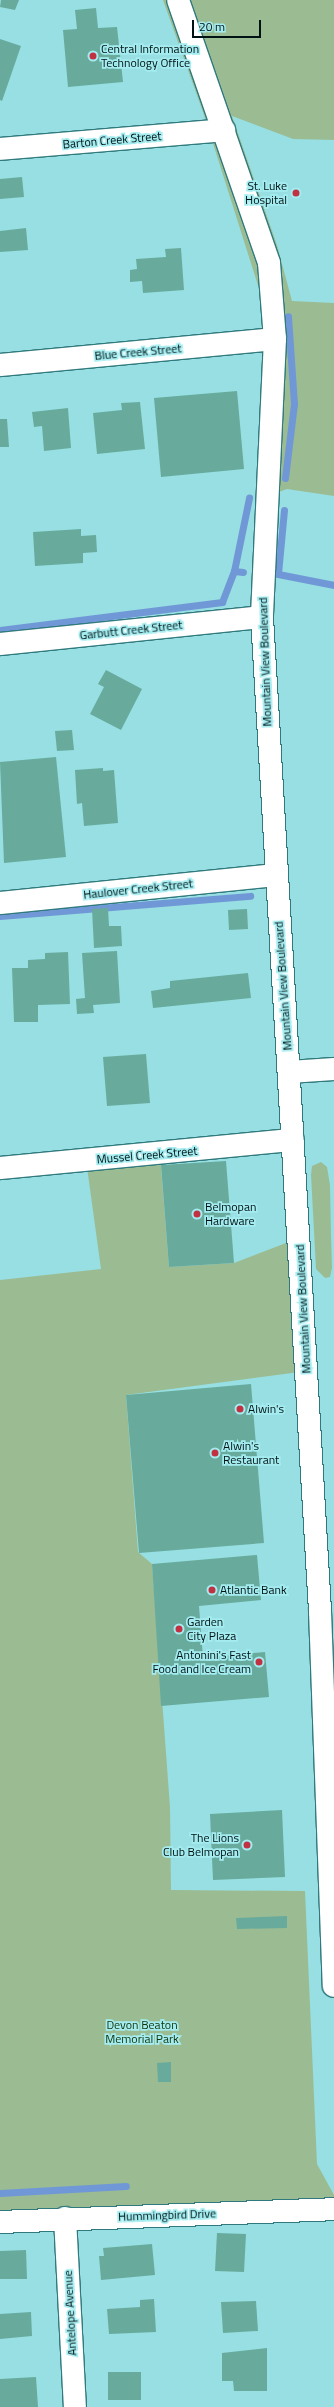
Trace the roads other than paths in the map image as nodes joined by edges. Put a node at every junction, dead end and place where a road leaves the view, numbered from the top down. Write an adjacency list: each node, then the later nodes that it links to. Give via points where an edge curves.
1 (178, 0): 2 (street, Mountain View Boulevard)
2 (224, 130): 3 (street, Barton Creek Street); 4 (street, Mountain View Boulevard, via 269,263)
3 (0, 149)
4 (275, 339): 5 (street, Blue Creek Street); 6 (street, Mountain View Boulevard)
5 (0, 365)
6 (262, 617): 7 (street, Garbutt Creek Street); 8 (street, Mountain View Boulevard)
7 (0, 644)
8 (275, 875): 9 (street, Haulover Creek Street); 11 (street, Mountain View Boulevard)
9 (0, 903)
10 (334, 1070): 11 (street)
11 (289, 1072): 12 (street, Mountain View Boulevard)
12 (293, 1140): 13 (street, Mussel Creek Street); 14 (street, Mountain View Boulevard)
13 (0, 1168)
14 (327, 1610): 15 (street, Mountain View Boulevard)
15 (334, 1986)
16 (334, 2209): 17 (street, Hummingbird Drive)
17 (65, 2218): 18 (street, Hummingbird Drive); 19 (street, Antelope Avenue)
18 (0, 2222)
19 (75, 2407)

